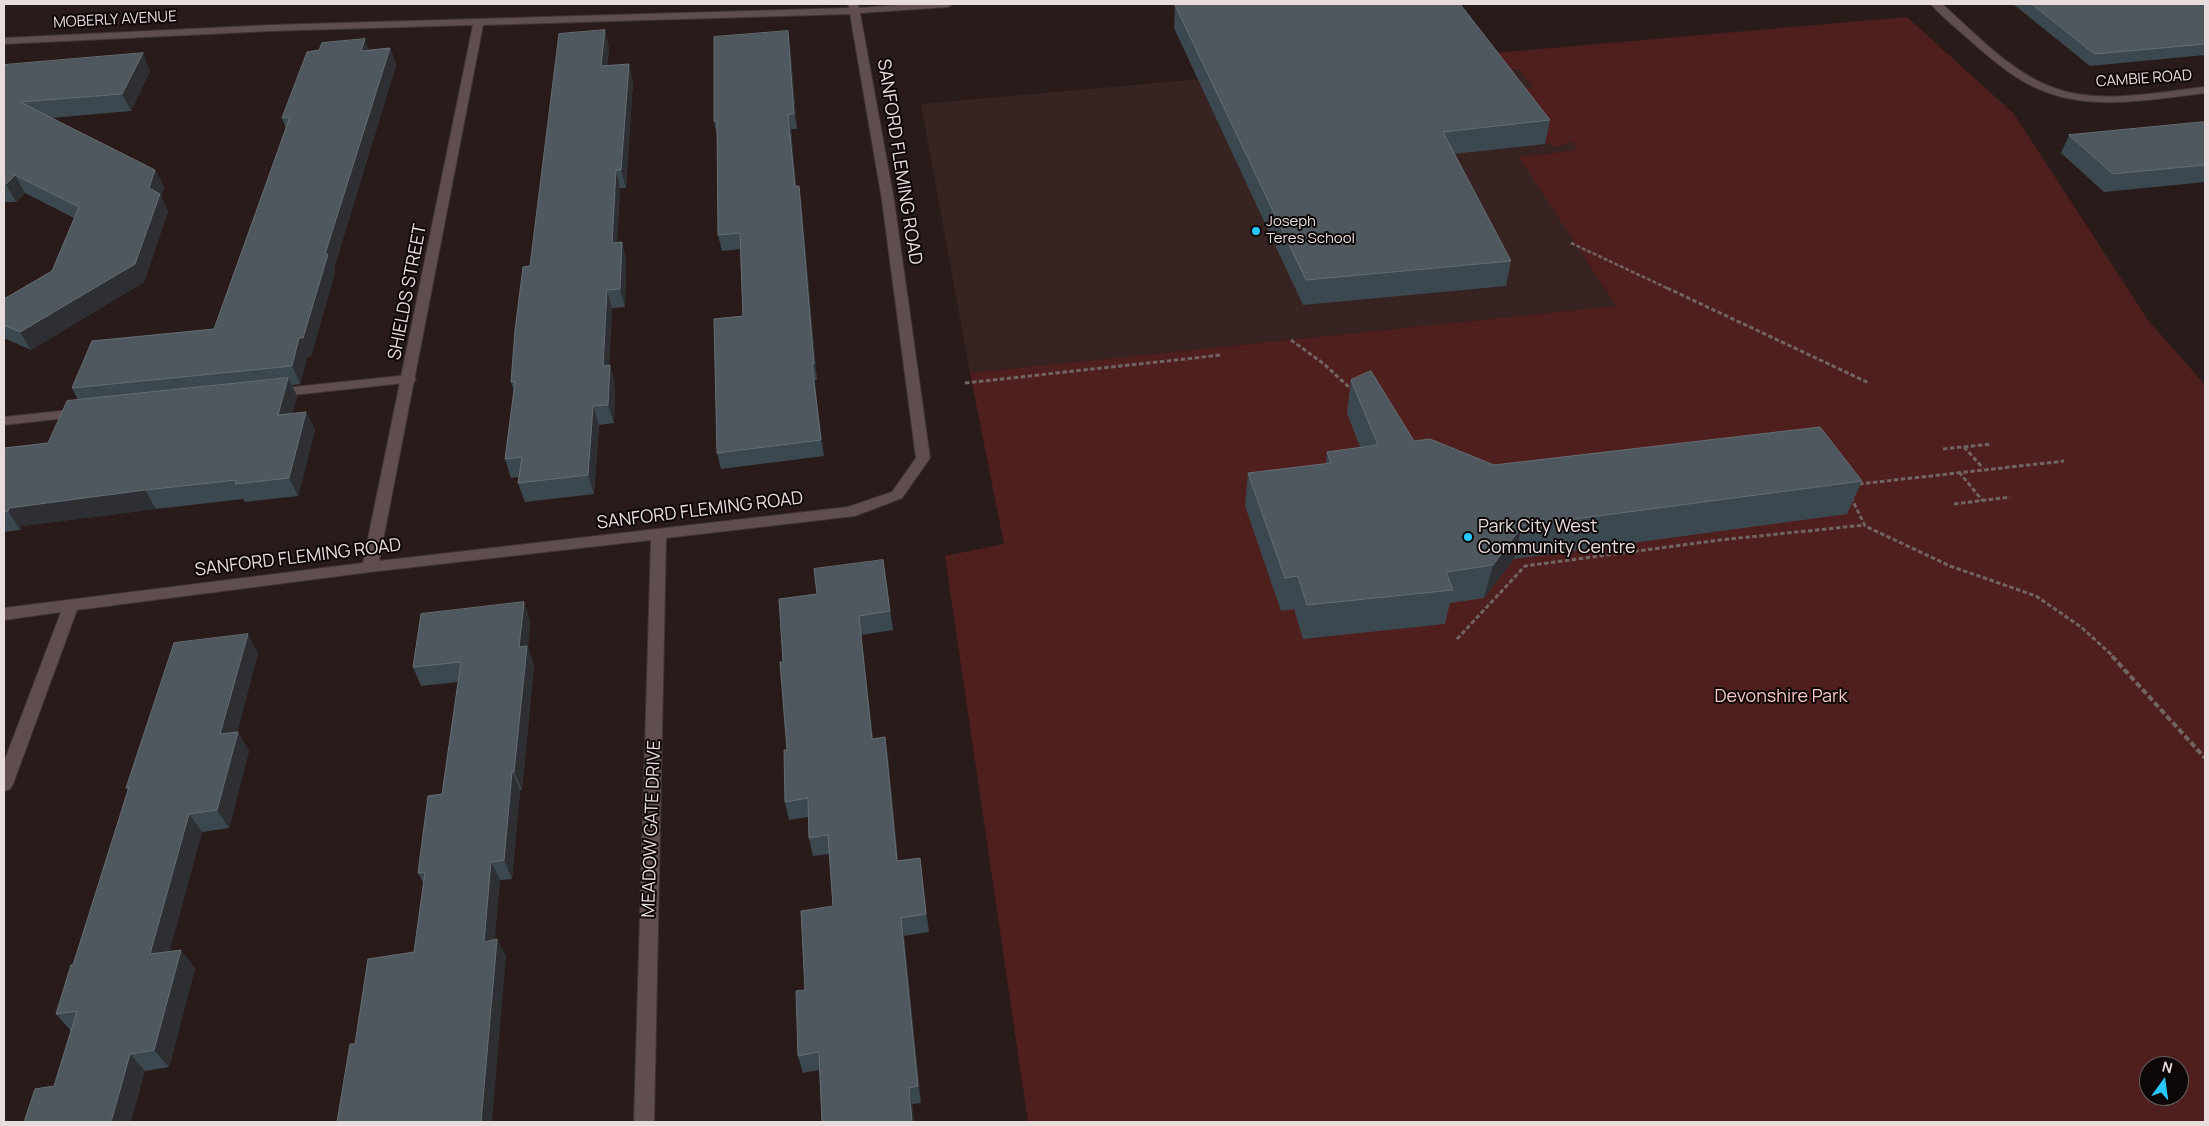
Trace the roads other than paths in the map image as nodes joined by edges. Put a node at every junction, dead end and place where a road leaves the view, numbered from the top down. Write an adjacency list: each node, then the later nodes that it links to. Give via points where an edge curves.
1 (948, 4): 3 (street, MOBERLY AVENUE)
2 (1936, 4): 6 (street, CAMBIE ROAD, via 2013,70 2055,92 2111,99)
3 (853, 7): 4 (street, MOBERLY AVENUE); 11 (street, SANFORD FLEMING ROAD, via 876,126 923,458 897,495 850,512)
4 (479, 22): 5 (street, MOBERLY AVENUE); 7 (street, SHIELDS STREET)
5 (4, 41)
6 (2205, 90)
7 (409, 379): 8 (street); 12 (street, SHIELDS STREET)
8 (261, 394)
9 (93, 412): 10 (street)
10 (4, 421)
11 (659, 535): 12 (street, SANFORD FLEMING ROAD); 16 (street, MEADOW GATE DRIVE)
12 (370, 567): 13 (street, SANFORD FLEMING ROAD)
13 (71, 606): 14 (street, SANFORD FLEMING ROAD); 15 (street)
14 (4, 614)
15 (4, 784)
16 (644, 1122)

